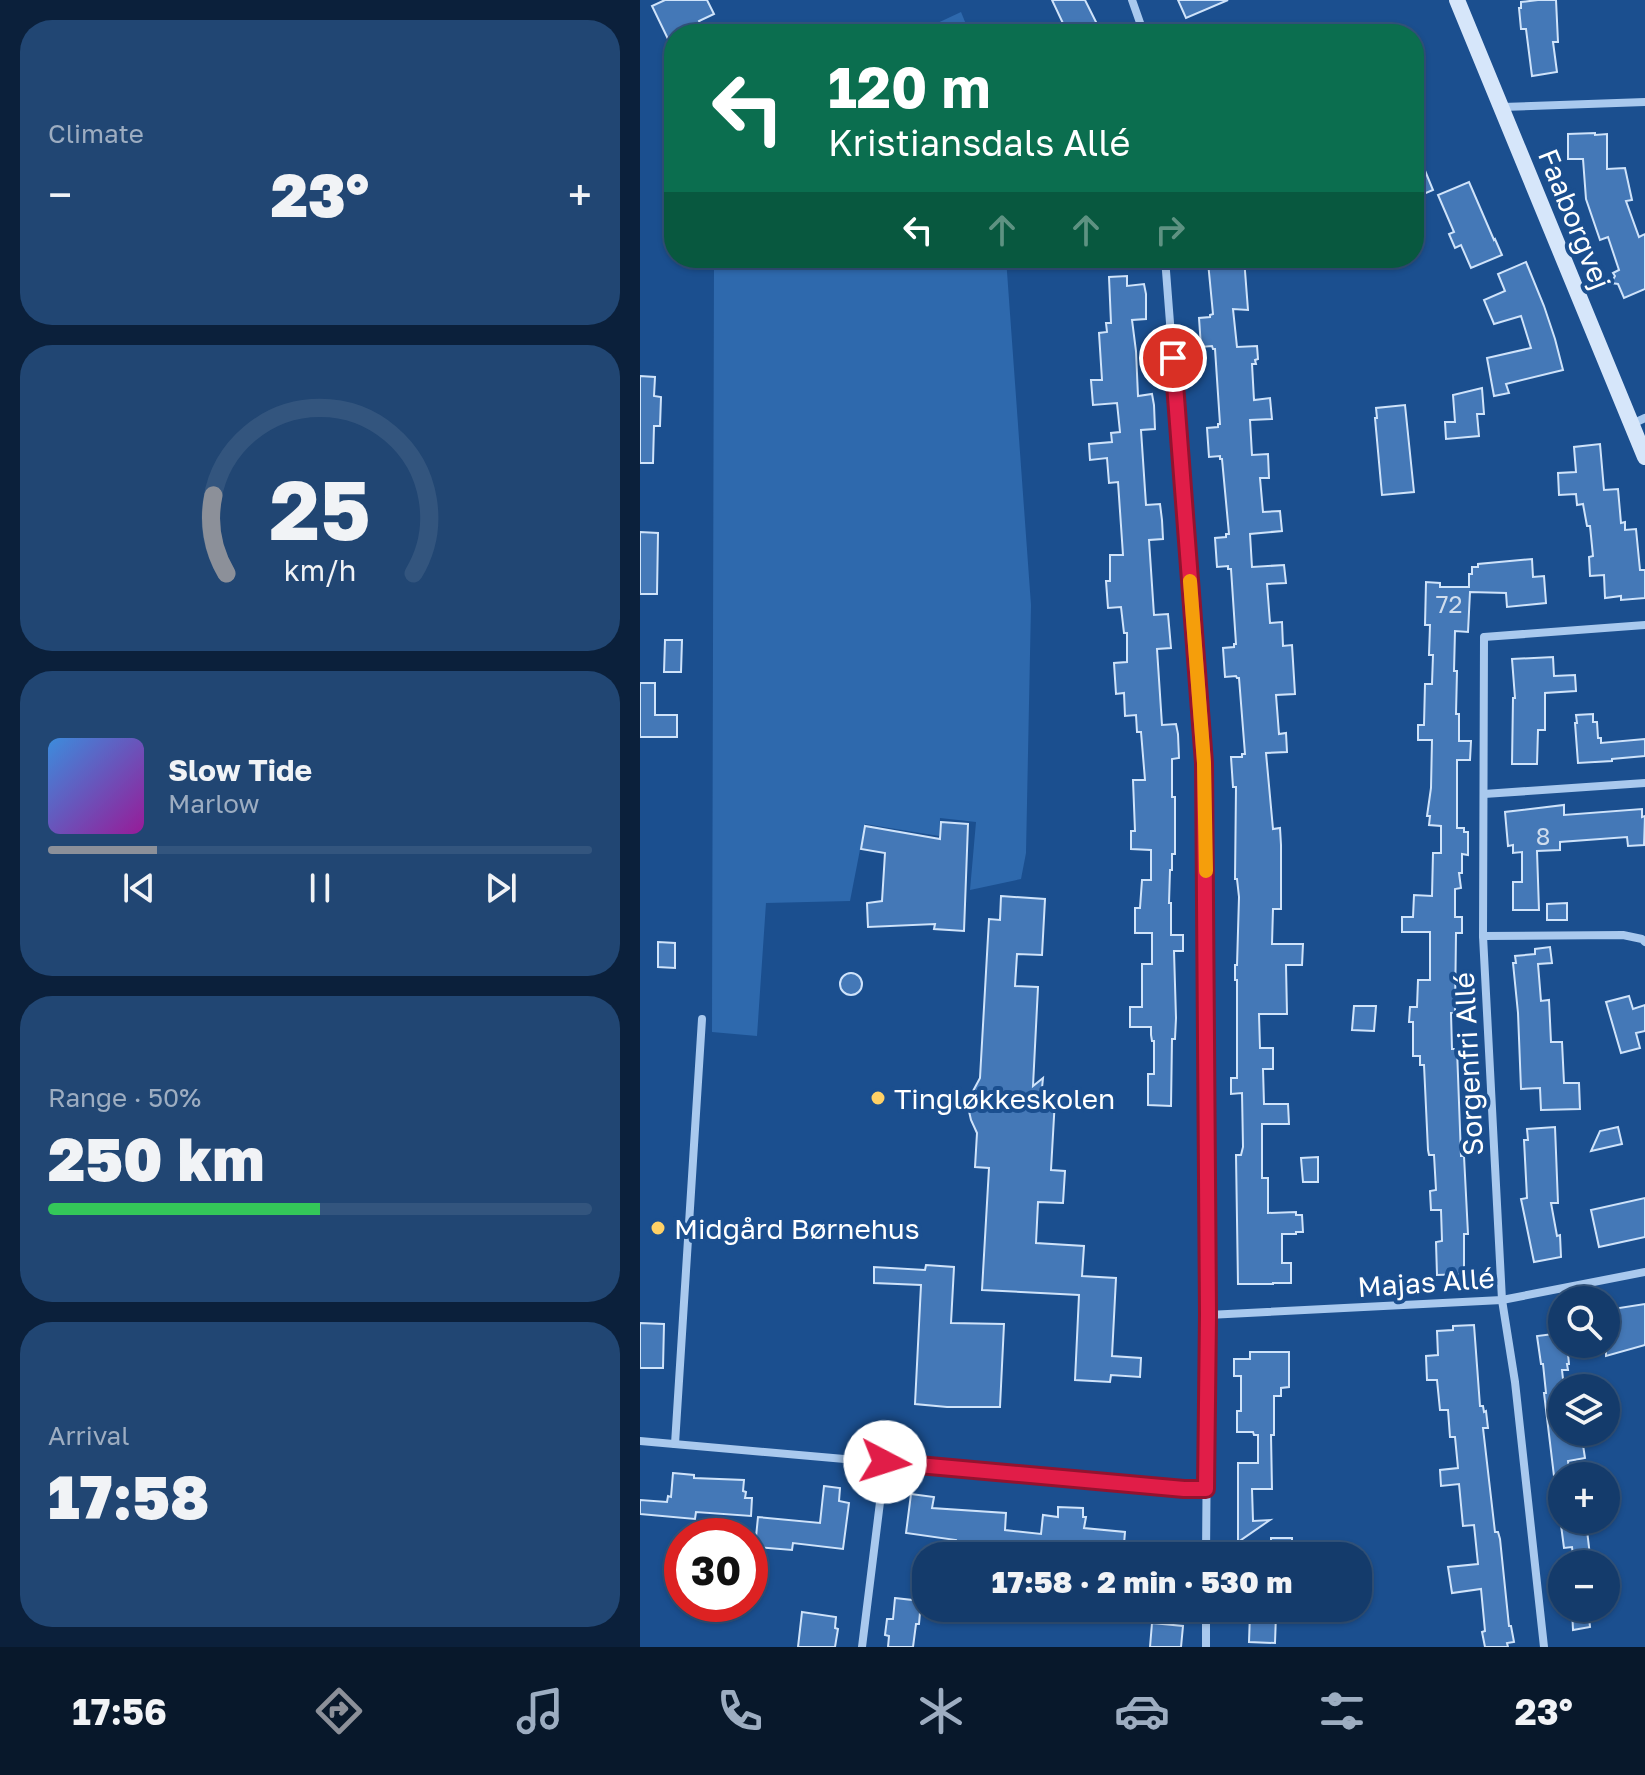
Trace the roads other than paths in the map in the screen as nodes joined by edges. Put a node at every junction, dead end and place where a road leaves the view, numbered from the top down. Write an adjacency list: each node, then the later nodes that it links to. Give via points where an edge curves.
1 (1132, 0): 3 (street)
2 (1457, 0): 5 (main road, Faaborgvej)
3 (1140, 24)
4 (1645, 102): 5 (street)
5 (1502, 107): 7 (main road, Faaborgvej)
6 (1166, 268): 17 (street, via 1204,763)
7 (1638, 421): 8 (main road, Faaborgvej)
8 (1645, 457)
9 (1645, 625): 11 (street, Sorgenfri Allé, via 1484,637)
10 (1645, 783): 11 (street)
11 (1484, 794): 12 (street, Sorgenfri Allé)
12 (1483, 936): 13 (street, via 1623,935); 16 (street, Sorgenfri Allé)
13 (1645, 942)
14 (702, 1019): 19 (street)
15 (1645, 1272): 16 (street, Majas Allé)
16 (1502, 1300): 17 (street, Majas Allé); 26 (street, Sorgenfri Allé)
17 (1208, 1315): 21 (street)
18 (640, 1441): 19 (street)
19 (675, 1444): 20 (street)
20 (885, 1462): 21 (street); 24 (street)
21 (1206, 1489): 22 (street)
22 (1206, 1542)
23 (1206, 1622): 25 (street)
24 (862, 1647)
25 (1206, 1647)
26 (1544, 1647)

